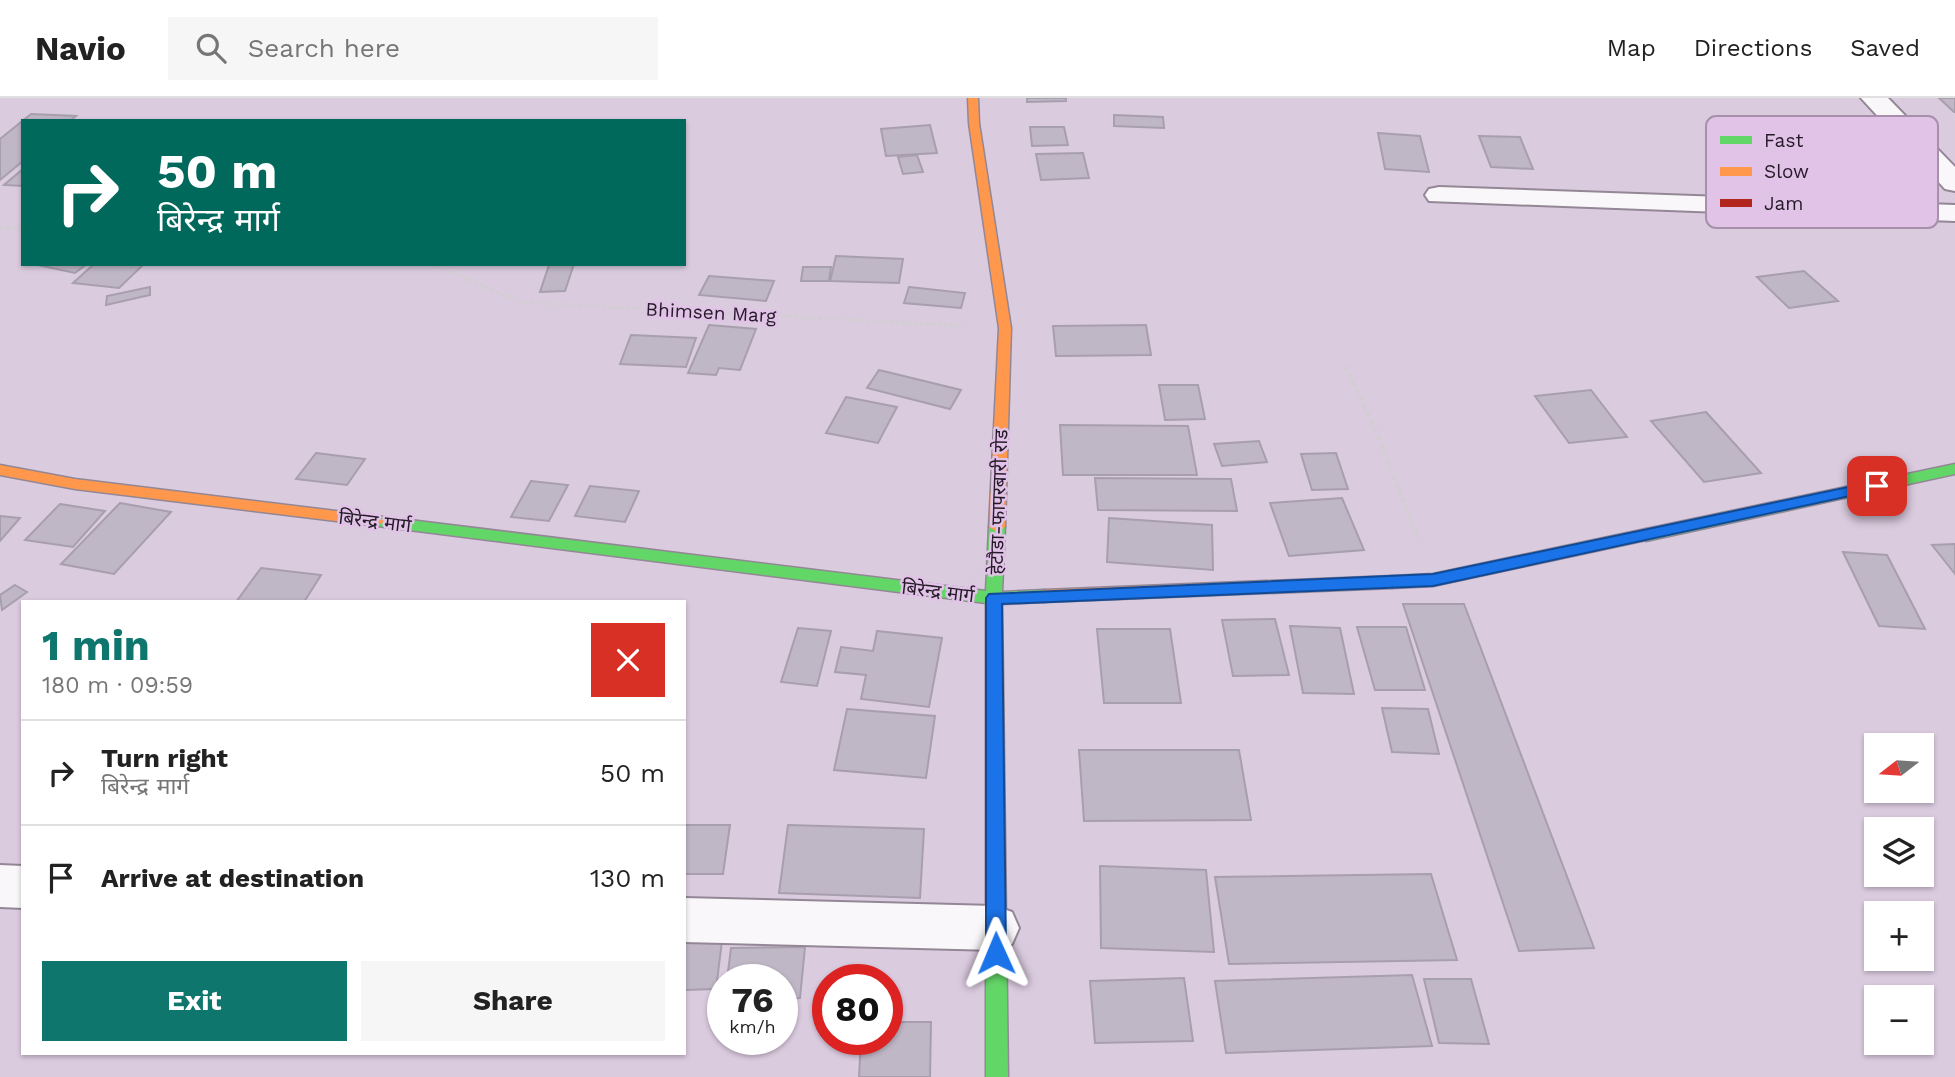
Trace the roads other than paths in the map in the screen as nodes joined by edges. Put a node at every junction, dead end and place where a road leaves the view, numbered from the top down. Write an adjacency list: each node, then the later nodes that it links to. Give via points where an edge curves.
1 (973, 98): 10 (main road, हेटौडा-फापरबारी रोड, via 1005,328)
2 (1874, 98): 3 (street)
3 (1891, 116)
4 (1938, 165): 5 (street)
5 (1955, 183)
6 (1439, 195): 7 (street)
7 (1706, 204)
8 (1955, 469): 10 (main road, बिरेन्द्र मार्ग, via 1433,580)
9 (0, 470): 10 (main road, बिरेन्द्र मार्ग, via 75,484)
10 (994, 598): 14 (main road, हेटौडा-फापरबारी रोड)
11 (0, 886): 12 (street)
12 (21, 887)
13 (686, 920): 14 (street)
14 (995, 928): 15 (main road, हेटौडा-फापरबारी रोड)
15 (997, 1077)

